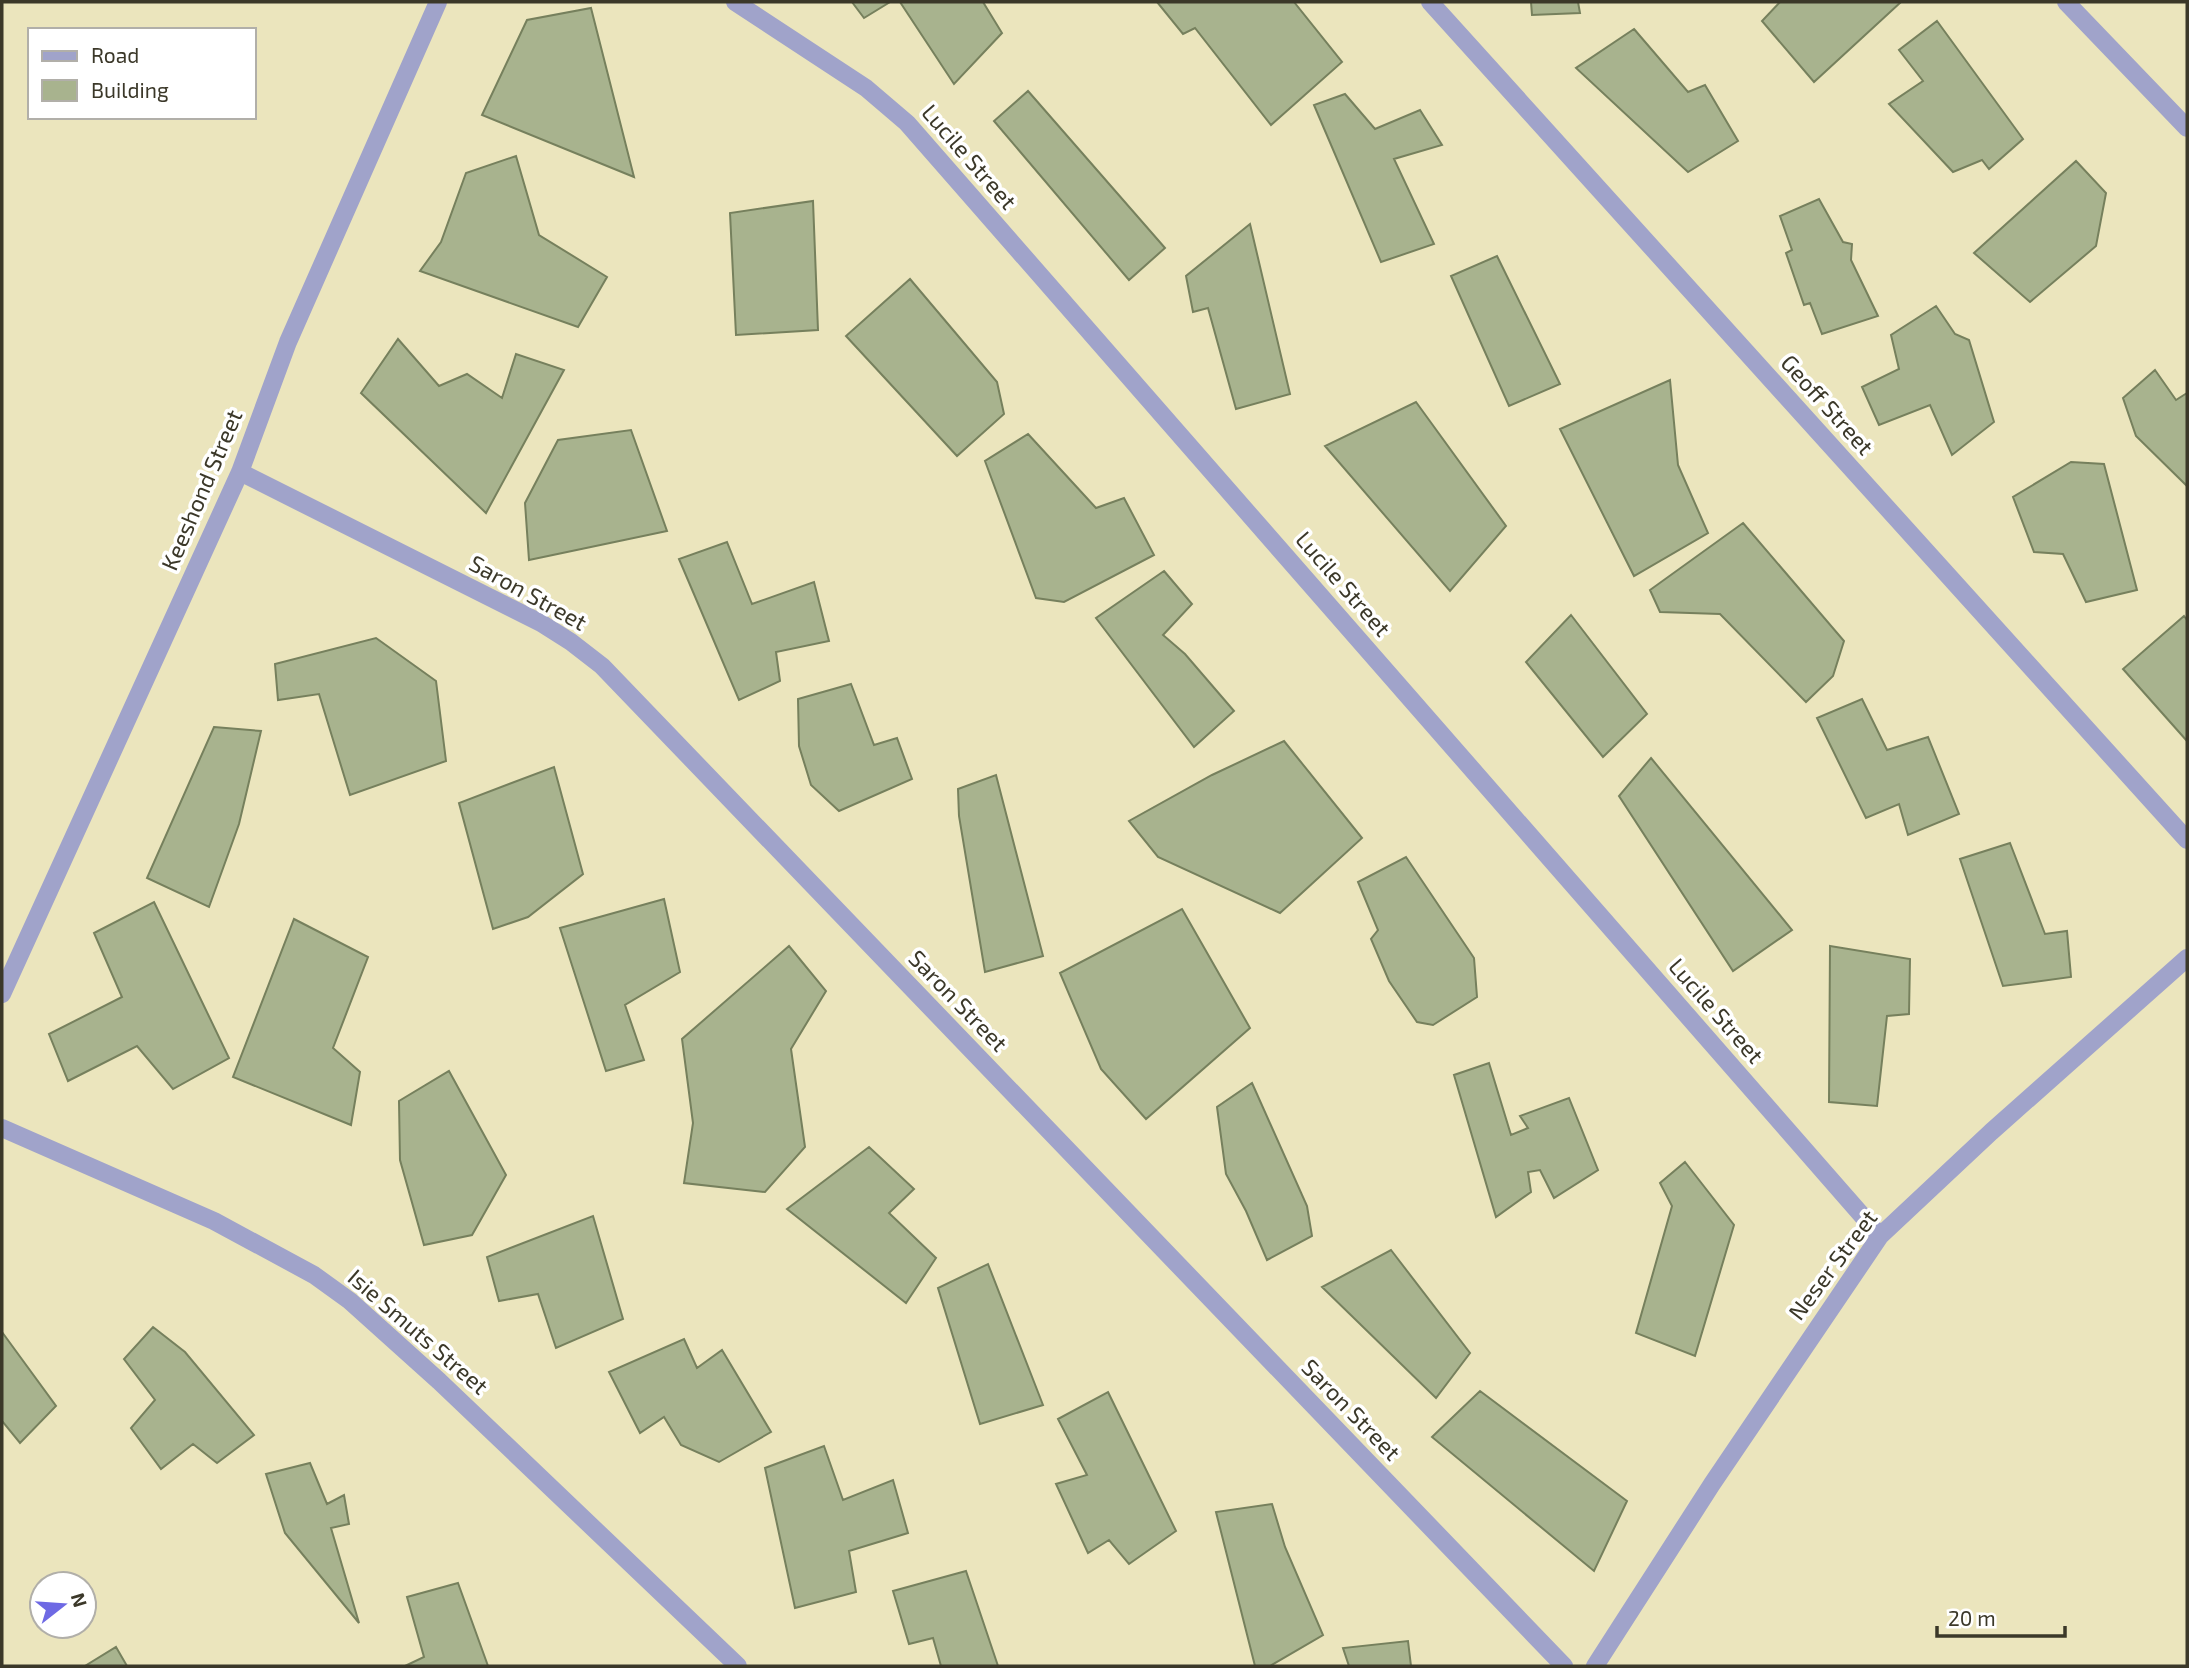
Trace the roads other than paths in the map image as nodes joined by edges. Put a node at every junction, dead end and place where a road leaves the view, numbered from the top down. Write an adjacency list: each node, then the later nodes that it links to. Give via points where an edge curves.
1 (438, 2): 6 (street, Keeshond Street, via 288,342)
2 (735, 2): 11 (street, Lucile Street, via 866,88 907,122)
3 (1430, 2): 7 (street, Geoff Street)
4 (2066, 2): 5 (street)
5 (2187, 128)
6 (240, 472): 9 (street, Keeshond Street); 13 (street, Saron Street, via 541,624 602,666)
7 (2187, 840)
8 (2187, 958): 11 (street, Neser Street)
9 (2, 994)
10 (2, 1128): 12 (street, Isie Smuts Street, via 214,1221 314,1275 350,1301)
11 (1880, 1236): 14 (street, Neser Street)
12 (737, 1666)
13 (1563, 1666)
14 (1595, 1666)

